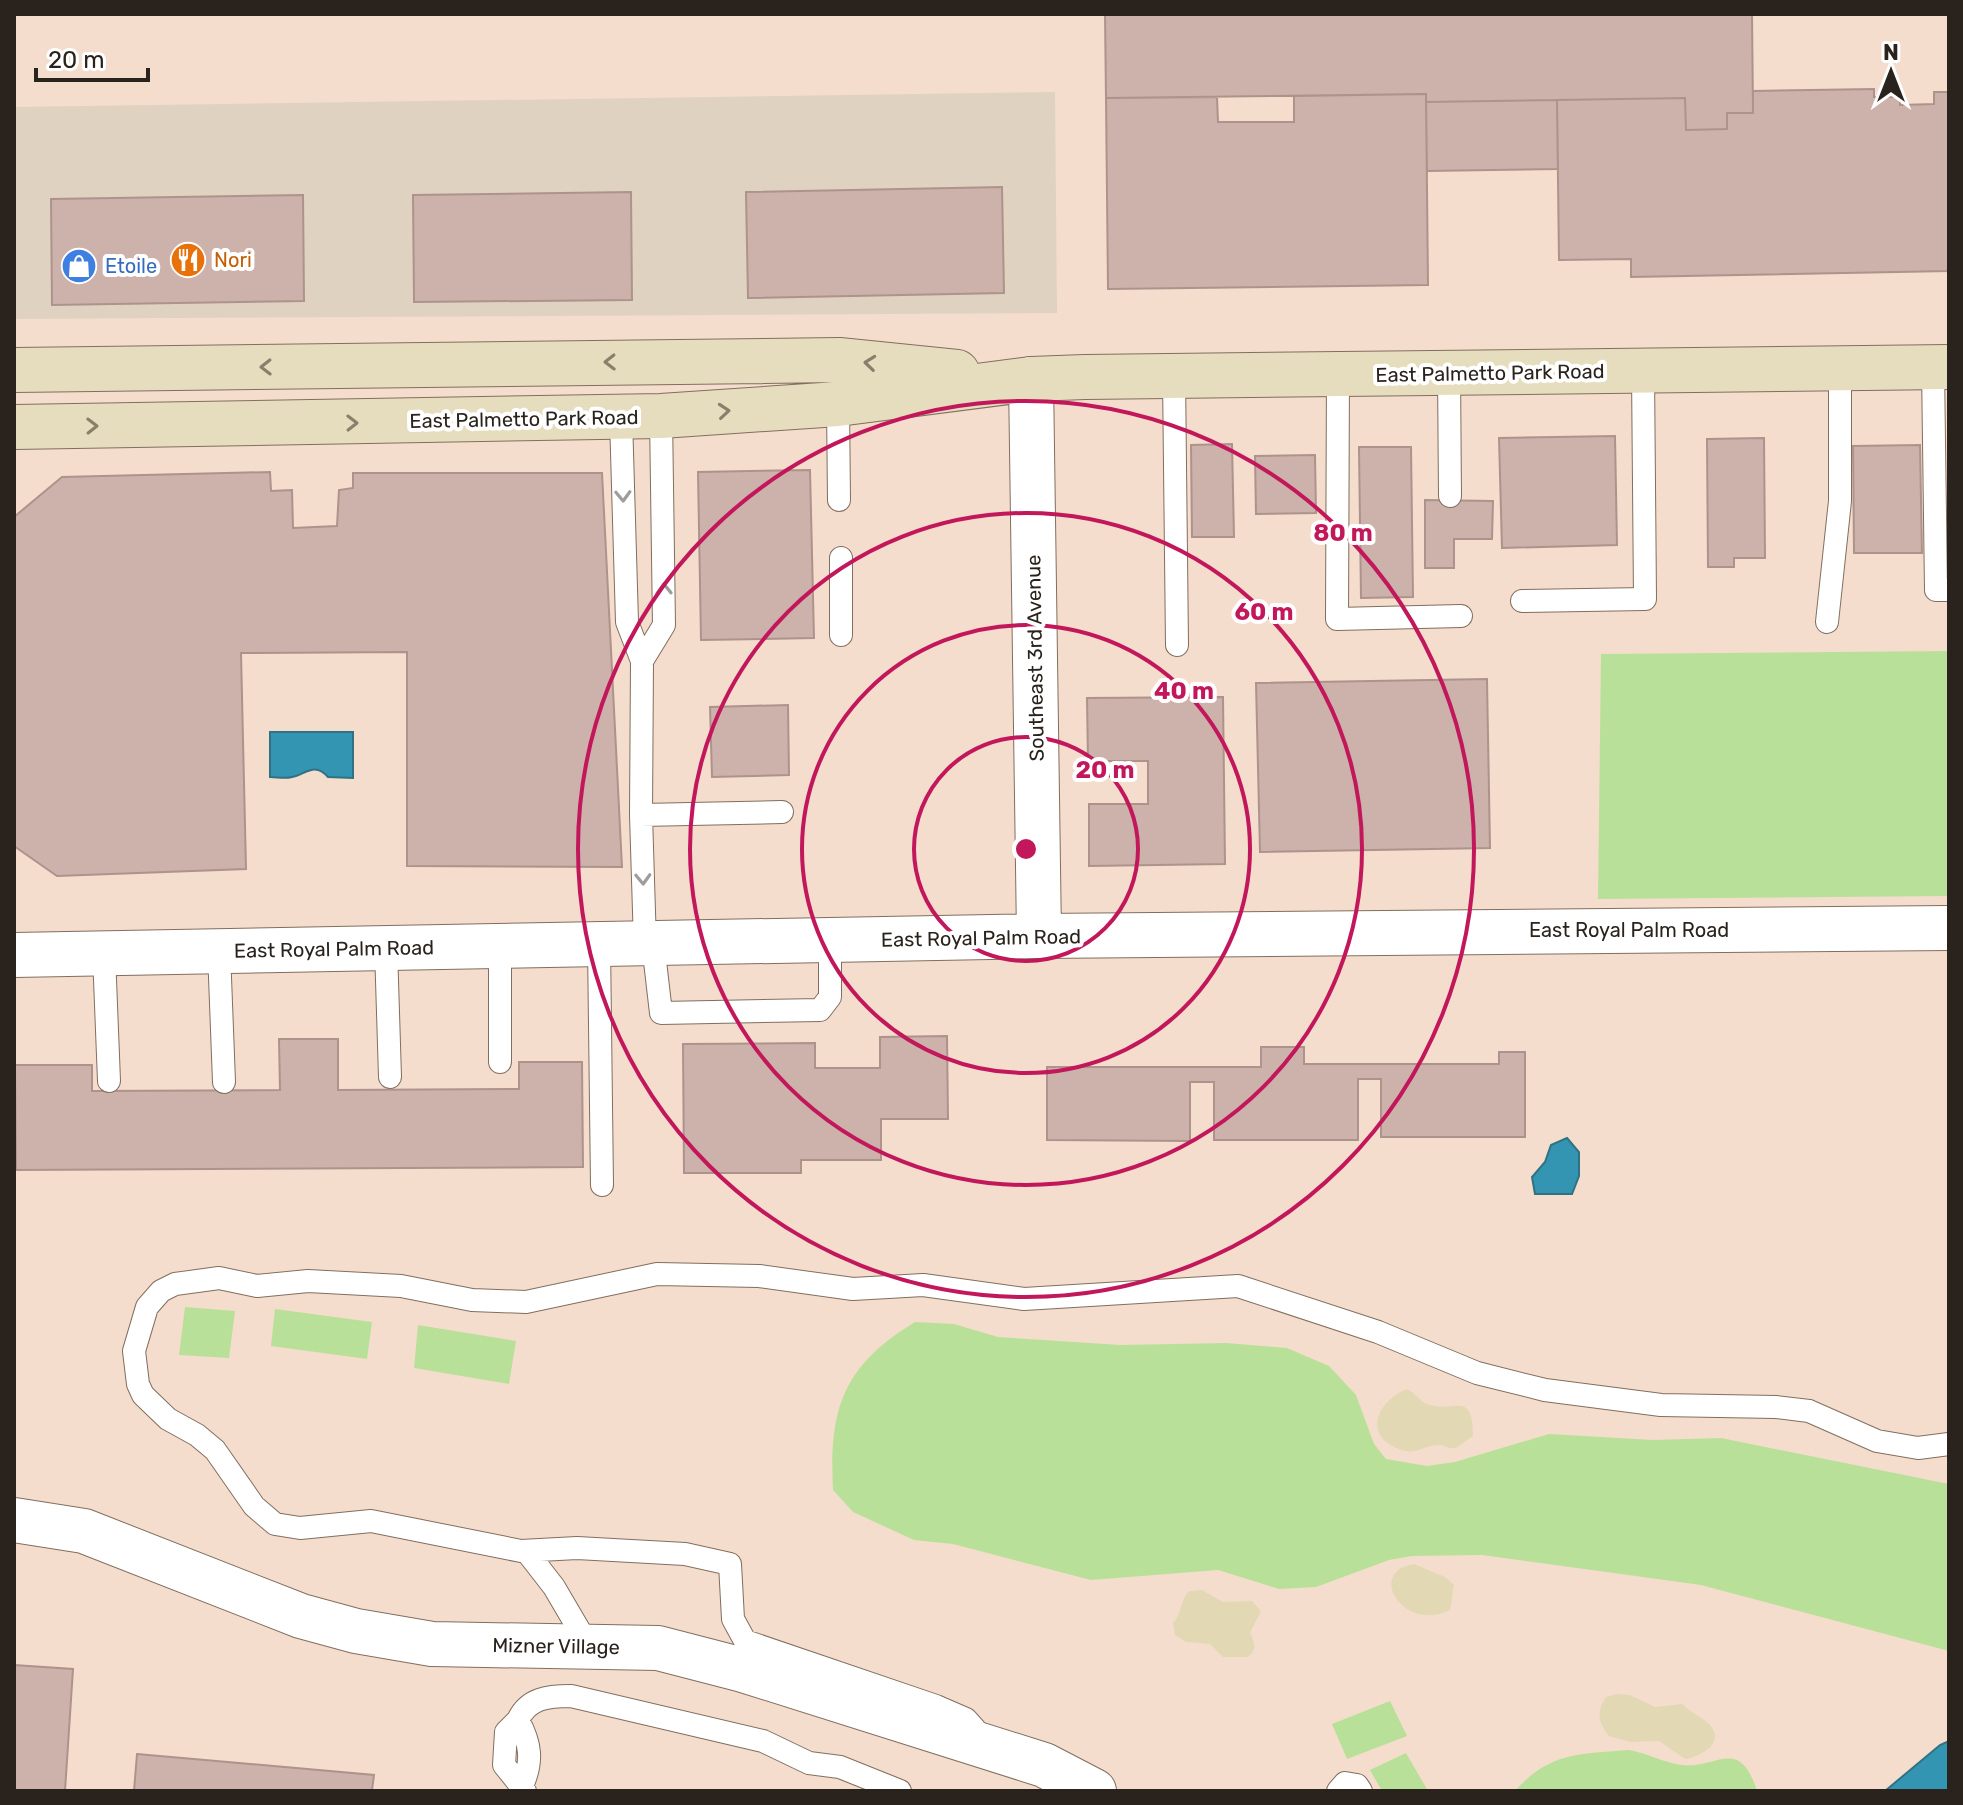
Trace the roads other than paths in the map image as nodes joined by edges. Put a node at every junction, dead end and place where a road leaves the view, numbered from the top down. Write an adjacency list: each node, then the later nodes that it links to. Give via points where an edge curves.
1 (1941, 367): 2 (main road, East Palmetto Park Road); 15 (lane, via 1936,590)
2 (1840, 369): 4 (main road, East Palmetto Park Road); 18 (lane, via 1840,501)
3 (14, 370): 8 (main road, East Palmetto Park Road, one-way to 3, via 839,360)
4 (1643, 371): 5 (main road, East Palmetto Park Road); 16 (lane, via 1645,599)
5 (1449, 373): 6 (main road, East Palmetto Park Road); 12 (lane)
6 (1338, 374): 7 (main road, East Palmetto Park Road); 17 (lane, via 1337,619)
7 (1174, 375): 8 (main road, East Palmetto Park Road); 20 (lane)
8 (1031, 379): 9 (main road, East Palmetto Park Road); 25 (street, Southeast 3rd Avenue)
9 (838, 404): 10 (main road, East Palmetto Park Road, one-way to 9); 13 (lane)
10 (641, 417): 11 (main road, East Palmetto Park Road, one-way to 10); 21 (lane, one-way to 21, via 627,622); 21 (lane, one-way to 10, via 664,625)
11 (14, 427)
12 (1450, 496)
13 (839, 500)
14 (841, 558): 19 (lane)
15 (1949, 590)
16 (1522, 601)
17 (1461, 616)
18 (1827, 622)
19 (841, 635)
20 (1177, 645)
21 (642, 661): 23 (lane)
22 (782, 812): 23 (lane)
23 (641, 815): 28 (lane, one-way to 28)
24 (1949, 928): 25 (street, East Royal Palm Road)
25 (1039, 936): 26 (street, East Royal Palm Road)
26 (830, 940): 28 (street, East Royal Palm Road); 28 (lane, via 830,997 820,1010 661,1013)
27 (599, 944): 28 (street, East Royal Palm Road); 29 (street, East Royal Palm Road); 38 (lane)
28 (649, 944)
29 (500, 946): 30 (street, East Royal Palm Road); 34 (lane)
30 (386, 948): 31 (street, East Royal Palm Road); 35 (lane)
31 (219, 951): 32 (street, East Royal Palm Road); 37 (lane)
32 (104, 954): 33 (street, East Royal Palm Road); 36 (lane)
33 (14, 955)
34 (500, 1062)
35 (390, 1077)
36 (109, 1081)
37 (224, 1082)
38 (602, 1185)
39 (1949, 1444): 41 (lane, via 1918,1448 1877,1441 1809,1411 1661,1405 1545,1390 1477,1373 1378,1332 1238,1286 1024,1299 923,1285 853,1289 759,1276 657,1274 526,1302 472,1300 401,1286 308,1281 257,1286 219,1278 175,1284 147,1307 134,1351 143,1395 215,1450 254,1506 275,1524 300,1528 371,1521)
40 (14, 1520): 42 (street, Mizner Village, via 84,1531 301,1616 356,1631 432,1644)
41 (526, 1551): 42 (lane); 43 (lane, via 685,1554 730,1564 733,1619 745,1641 966,1719)
42 (588, 1645): 43 (street, Mizner Village, via 658,1648 743,1670)
43 (1014, 1756): 46 (lane); 47 (street, Mizner Village)
44 (524, 1789): 45 (lane, via 531,1751 518,1720 524,1707 571,1696 763,1741 809,1763 840,1767)
45 (900, 1791)
46 (1064, 1791)
47 (1094, 1791)
48 (1338, 1791): 49 (lane, via 1345,1783)
49 (1361, 1791)

